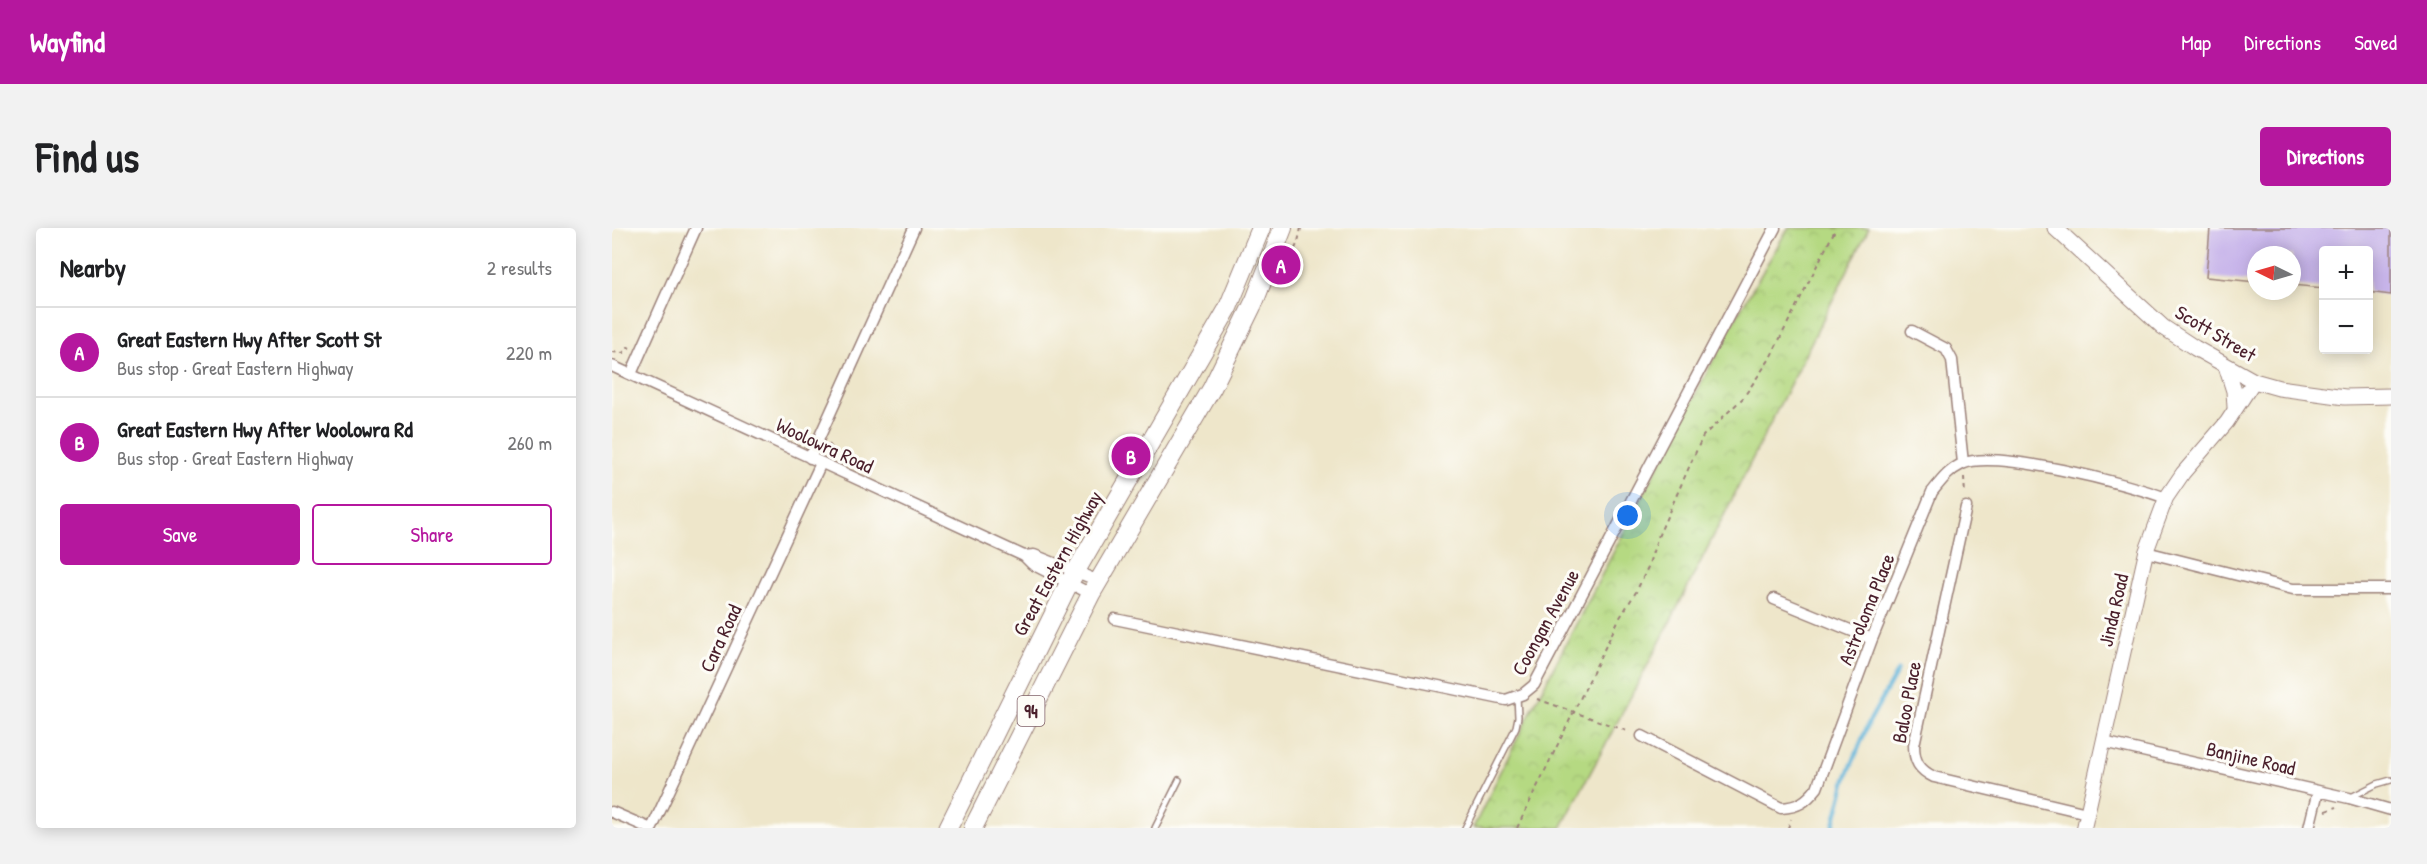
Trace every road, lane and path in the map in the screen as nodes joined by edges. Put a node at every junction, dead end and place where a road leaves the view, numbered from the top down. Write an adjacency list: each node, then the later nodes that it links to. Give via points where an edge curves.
1 (696, 228): 13 (street)
2 (914, 228): 18 (street)
3 (1261, 228): 26 (highway, Great Eastern Highway / 94, via 1227,310)
4 (1283, 228): 27 (highway, 94, via 1255,300 1212,388)
5 (1775, 228): 32 (street, Coongan Avenue, via 1534,685)
6 (1836, 228): 33 (path, via 1769,360 1743,398 1703,436 1656,539 1648,567)
7 (2055, 228): 12 (main road, Scott Street, via 2163,327)
8 (1912, 331): 22 (street, via 1946,349 1952,360)
9 (628, 347): 10 (path, via 623,353)
10 (612, 352)
11 (612, 366): 13 (street, Woolowra Road)
12 (2226, 366): 14 (main road, Scott Street); 16 (main road)
13 (631, 374): 19 (street, Woolowra Road)
14 (2259, 382): 15 (main road, Scott Street, via 2344,397); 16 (street, Jinda Road); 17 (street, Jinda Road, via 2235,421)
15 (2391, 396)
16 (2235, 407): 17 (street, Jinda Road)
17 (2227, 422): 23 (street, Jinda Road)
18 (819, 437): 19 (street); 20 (path, via 836,450)
19 (810, 458): 21 (street, Woolowra Road)
20 (843, 462)
21 (821, 463): 26 (street, Woolowra Road, via 1024,556 1032,564); 44 (street, Cara Road)
22 (1963, 463): 23 (street, via 2013,460); 24 (path); 31 (street, Astroloma Place, via 1932,492)
23 (2166, 498): 25 (street, Jinda Road)
24 (1966, 507): 42 (street, Baloo Place, via 1914,745 1918,764 1934,777)
25 (2146, 552): 28 (street, via 2293,589); 35 (street, Jinda Road)
26 (1072, 577): 27 (street, Woolowra Road); 45 (highway, Great Eastern Highway / 94)
27 (1095, 588): 46 (highway, 94)
28 (2391, 590)
29 (1774, 598): 31 (street)
30 (1115, 619): 32 (street, Coongan Avenue, via 1506,700)
31 (1872, 639): 34 (street, Astroloma Place, via 1817,788 1806,802 1794,808 1781,808)
32 (1520, 695): 33 (path); 48 (lane, via 1516,727)
33 (1574, 711): 34 (path); 49 (path)
34 (1642, 736)
35 (2103, 742): 38 (street, Banjine Road); 42 (street, Jinda Road)
36 (1179, 780): 47 (lane)
37 (2391, 780): 39 (lane)
38 (2318, 791): 39 (street, Banjine Road); 51 (street)
39 (2347, 802): 40 (street, Banjine Road); 43 (path, via 2327,809)
40 (2391, 810)
41 (612, 812): 44 (street)
42 (2087, 813): 50 (street, Jinda Road)
43 (2325, 814)
44 (650, 828)
45 (948, 828)
46 (973, 828)
47 (1155, 828)
48 (1464, 828)
49 (1517, 828)
50 (2084, 828)
51 (2309, 828)

